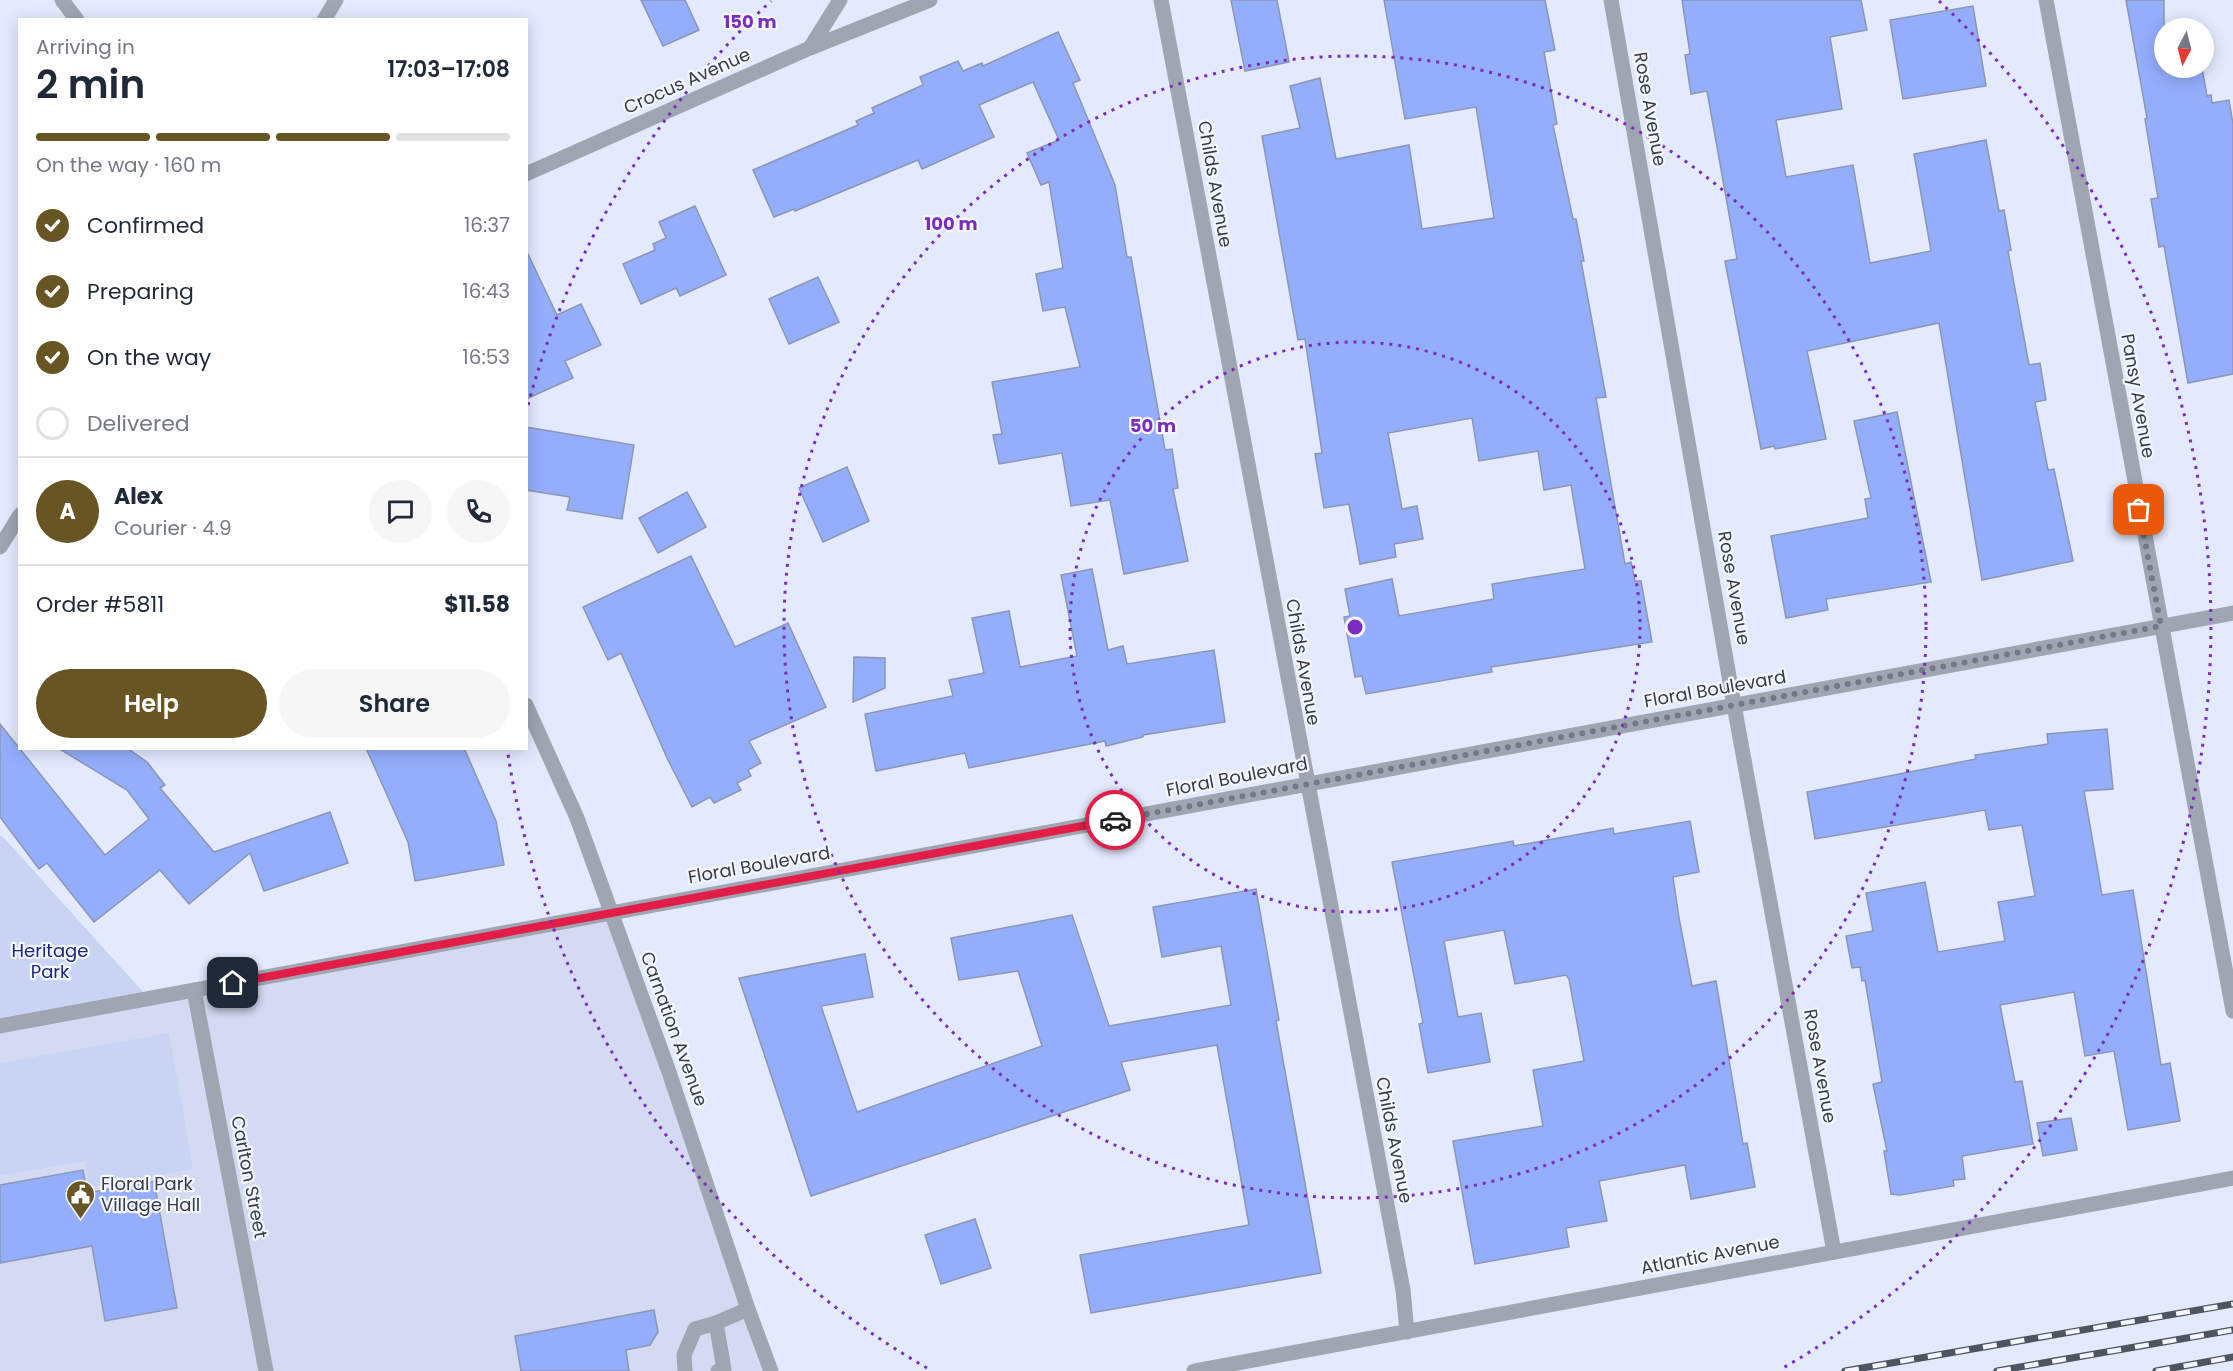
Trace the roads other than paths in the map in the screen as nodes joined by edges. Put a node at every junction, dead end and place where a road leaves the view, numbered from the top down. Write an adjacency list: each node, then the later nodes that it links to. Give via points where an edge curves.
1 (62, 0): 8 (street)
2 (336, 0): 9 (street)
3 (840, 0): 10 (street)
4 (930, 0): 10 (street, Crocus Avenue)
5 (1161, 0): 18 (street, Childs Avenue)
6 (1611, 0): 16 (street, Rose Avenue)
7 (2046, 0): 15 (street, Pansy Avenue)
8 (76, 18)
9 (325, 18)
10 (810, 48): 11 (street, Crocus Avenue)
11 (528, 173)
12 (18, 518): 13 (street)
13 (0, 547)
14 (2233, 613): 15 (street, Floral Boulevard)
15 (2161, 626): 16 (street, Floral Boulevard); 21 (street, Pansy Avenue)
16 (1734, 705): 18 (street, Floral Boulevard); 24 (street, Rose Avenue)
17 (528, 709): 19 (street, Carnation Avenue, via 577,818)
18 (1306, 784): 19 (street, Floral Boulevard); 27 (street, Childs Avenue, via 1403,1290)
19 (611, 913): 20 (street, Floral Boulevard); 25 (street, Carnation Avenue, via 673,1083)
20 (194, 990): 22 (street, Floral Boulevard); 29 (street, Carlton Street)
21 (2233, 1011)
22 (0, 1026)
23 (2233, 1178): 24 (street, Atlantic Avenue)
24 (1834, 1252): 27 (street, Atlantic Avenue)
25 (748, 1309): 26 (street); 31 (street, Carnation Avenue)
26 (716, 1323): 28 (street); 30 (street, via 695,1329 684,1355)
27 (1407, 1332): 32 (street, Atlantic Avenue)
28 (722, 1370)
29 (266, 1371)
30 (685, 1371)
31 (771, 1371)
32 (1194, 1371)

